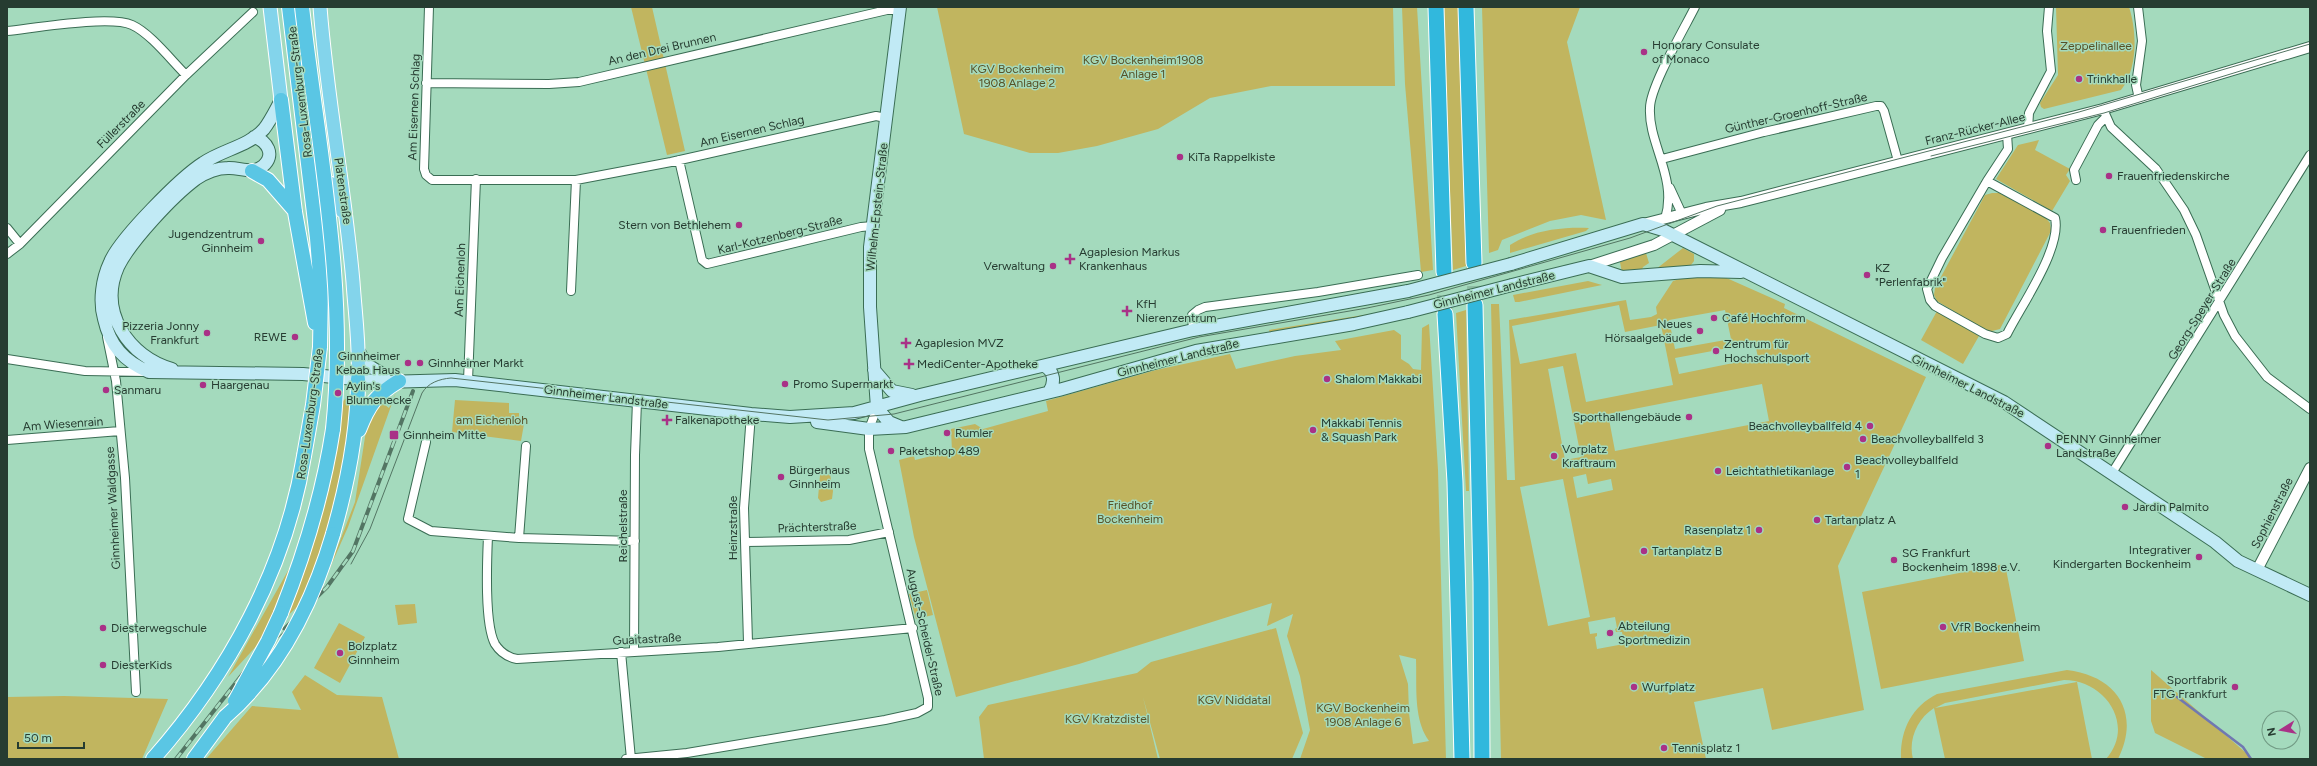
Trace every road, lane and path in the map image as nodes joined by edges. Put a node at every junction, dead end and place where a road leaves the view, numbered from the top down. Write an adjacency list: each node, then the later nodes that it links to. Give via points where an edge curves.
1 (270, 7): 18 (main road)
2 (289, 7): 60 (highway, Rosa-Luxemburg-Straße, via 317,238 321,288)
3 (302, 7): 101 (highway, Rosa-Luxemburg-Straße, bridge, via 336,300 338,358 333,429 320,499 299,568 268,642)
4 (320, 7): 43 (main road, Platenstraße, via 326,71)
5 (429, 7): 16 (street, Am Eisernen Schlag)
6 (1436, 7): 50 (highway)
7 (1466, 7): 48 (highway)
8 (1695, 7): 25 (street, via 1650,100 1651,123)
9 (2049, 7): 21 (street, via 2047,30 2051,71 2029,113)
10 (2138, 7): 17 (street, via 2142,40 2136,85)
11 (900, 9): 16 (street, An den Drei Brunnen, via 579,82); 20 (main road, Wilhelm-Epstein-Straße)
12 (253, 12): 15 (street, Füllerstraße)
13 (7, 31): 15 (street, via 101,21 123,22 134,26 150,39)
14 (2310, 47): 17 (street, Franz-Rücker-Allee)
15 (186, 75): 45 (street, Füllerstraße)
16 (426, 83): 29 (street, Am Eisernen Schlag, via 426,175 432,180)
17 (2139, 98): 19 (street, Franz-Rücker-Allee)
18 (280, 100): 23 (main road, Ginnheimer Landstraße, via 265,128); 36 (highway)
19 (2104, 113): 21 (street, Franz-Rücker-Allee); 31 (street, via 2074,170); 55 (street, via 2111,127 2156,169 2184,210 2199,242)
20 (886, 118): 26 (street, Am Eisernen Schlag, via 876,116); 40 (main road, Wilhelm-Epstein-Straße)
21 (2028, 129): 22 (street, Franz-Rücker-Allee)
22 (2007, 134): 27 (street, Franz-Rücker-Allee); 32 (street, via 2009,144 2006,154)
23 (254, 137): 28 (main road, via 267,145 270,156 262,167); 58 (main road, Ginnheimer Landstraße, via 203,163 188,175 153,209 115,253 103,287)
24 (2310, 155): 55 (street, Georg-Speyer-Straße)
25 (1662, 159): 27 (street, Günther-Groenhoff-Straße, via 1764,132 1881,106); 33 (street)
26 (680, 160): 30 (street, Am Eisernen Schlag); 40 (street, Karl-Kotzenberg-Straße, via 702,260 707,264)
27 (1898, 161): 35 (street, Franz-Rücker-Allee)
28 (252, 171): 36 (highway, via 268,180); 67 (main road, Ginnheimer Landstraße, via 227,168 198,178 173,200 146,230 126,254 116,273 113,310 126,339 145,357 162,366)
29 (476, 179): 30 (street, Am Eisernen Schlag); 72 (street, Am Eichenloh)
30 (576, 180): 54 (street)
31 (2076, 180)
32 (1987, 181): 32 (street, via 1927,289 1935,306 1989,336 1998,338 2007,334 2041,272 2057,225 2055,218 2049,214)
33 (1667, 182): 37 (street); 38 (street, via 1668,201)
34 (330, 183): 43 (main road)
35 (1741, 202): 37 (street, Franz-Rücker-Allee); 41 (street, Ginnheimer Landstraße, via 1710,214)
36 (295, 212): 60 (highway)
37 (1682, 214): 38 (street, Franz-Rücker-Allee); 41 (street)
38 (1665, 219): 39 (street, Franz-Rücker-Allee)
39 (1643, 224): 44 (main road, Ginnheimer Landstraße); 59 (main road, Ginnheimer Landstraße, bridge, via 1511,264 1408,291)
40 (873, 226): 64 (main road, Wilhelm-Epstein-Straße, via 869,284)
41 (1687, 227): 44 (street, Ginnheimer Landstraße); 46 (street)
42 (7, 228): 45 (street)
43 (348, 230): 61 (main road, Platenstraße)
44 (1674, 235): 46 (main road, Ginnheimer Landstraße); 49 (street, Ginnheimer Landstraße, via 1633,253)
45 (20, 244): 47 (street, Füllerstraße)
46 (1697, 247): 51 (main road, via 1699,262); 52 (main road, Ginnheimer Landstraße)
47 (7, 254)
48 (1474, 263)
49 (1589, 266): 51 (main road, Ginnheimer Landstraße, via 1622,277); 73 (main road, Ginnheimer Landstraße, bridge, via 1408,312 1196,352)
50 (1444, 272)
51 (1682, 272): 52 (main road, Ginnheimer Landstraße)
52 (1743, 272): 88 (main road, Ginnheimer Landstraße, via 2004,402)
53 (1418, 275): 59 (street, Ginnheimer Landstraße, via 1205,307 1192,316)
54 (571, 291)
55 (2220, 304): 77 (street, via 2236,336 2267,377); 88 (street, Georg-Speyer-Straße)
56 (1475, 305): 106 (highway)
57 (1445, 314): 105 (highway, via 1455,482)
58 (105, 324): 65 (street, Ginnheimer Waldgasse); 66 (main road, Ginnheimer Landstraße, via 123,357)
59 (1193, 330): 63 (main road, Ginnheimer Landstraße)
60 (320, 347): 102 (highway, Rosa-Luxemburg-Straße, bridge, via 299,487 277,558 252,614 228,658 182,725)
61 (358, 350): 68 (main road, via 366,364); 69 (main road, Platenstraße)
62 (7, 359): 65 (street, Ginnheimer Landstraße, via 70,369)
63 (1044, 366): 73 (main road, via 1050,370 1053,378); 74 (main road, Ginnheimer Landstraße)
64 (874, 370): 74 (main road, via 895,392); 76 (main road, Wilhelm-Epstein-Straße)
65 (114, 372): 66 (street, Ginnheimer Landstraße); 82 (street, Ginnheimer Waldgasse)
66 (149, 372): 67 (main road, Ginnheimer Landstraße)
67 (187, 372): 69 (main road, Ginnheimer Landstraße)
68 (384, 375): 69 (main road, Ginnheimer Landstraße); 70 (main road, Ginnheimer Landstraße)
69 (355, 377): 71 (main road, Ginnheimer Landstraße); 85 (highway)
70 (421, 380): 71 (main road, Ginnheimer Landstraße); 72 (main road, Ginnheimer Landstraße)
71 (400, 381): 85 (highway, via 374,400 365,414)
72 (468, 381): 75 (main road, Ginnheimer Landstraße)
73 (1049, 392): 80 (main road, Ginnheimer Landstraße)
74 (920, 395): 76 (main road, Ginnheimer Landstraße)
75 (637, 401): 78 (main road, Ginnheimer Landstraße); 92 (street, Reichelstraße)
76 (877, 408): 79 (main road, Ginnheimer Landstraße, via 833,416); 80 (main road, via 893,425); 81 (street, August-Scheidel-Straße)
77 (2310, 409)
78 (751, 414): 79 (main road, Ginnheimer Landstraße); 93 (street, Heinzstraße, via 744,508)
79 (790, 417): 81 (main road, Ginnheimer Landstraße)
80 (906, 427): 81 (main road, Ginnheimer Landstraße)
81 (869, 429): 89 (street, August-Scheidel-Straße, via 871,457)
82 (120, 431): 83 (street, Am Wiesenrain); 100 (street, Ginnheimer Waldgasse)
83 (7, 440)
84 (426, 442): 90 (street, via 408,519 431,530)
85 (354, 443): 101 (highway, bridge, via 346,488 331,541 302,614 261,680)
86 (526, 446): 91 (street)
87 (2310, 468): 94 (street, Sophienstraße)
88 (2112, 474): 94 (main road, Ginnheimer Landstraße, via 2222,547 2238,561)
89 (889, 532): 93 (street, Prächterstraße, via 849,540); 96 (street, August-Scheidel-Straße)
90 (488, 536): 91 (street); 98 (street, Guaitastraße, via 486,575 490,622 492,637 500,650 510,657 524,660)
91 (519, 538): 92 (street)
92 (635, 541): 99 (street, Reichelstraße)
93 (745, 542): 97 (street, Heinzstraße)
94 (2254, 568): 95 (main road, Ginnheimer Landstraße)
95 (2310, 595)
96 (913, 628): 97 (street, Guaitastraße); 104 (street, August-Scheidel-Straße, via 928,698 928,707 917,713 687,753)
97 (748, 642): 99 (street, Guaitastraße, via 718,647)
98 (621, 652): 99 (street, Guaitastraße); 104 (street)
99 (634, 652)
100 (136, 692)
101 (225, 717): 103 (highway, Rosa-Luxemburg-Straße)
102 (153, 759)
103 (194, 759)
104 (629, 759)
105 (1462, 759)
106 (1482, 759)

